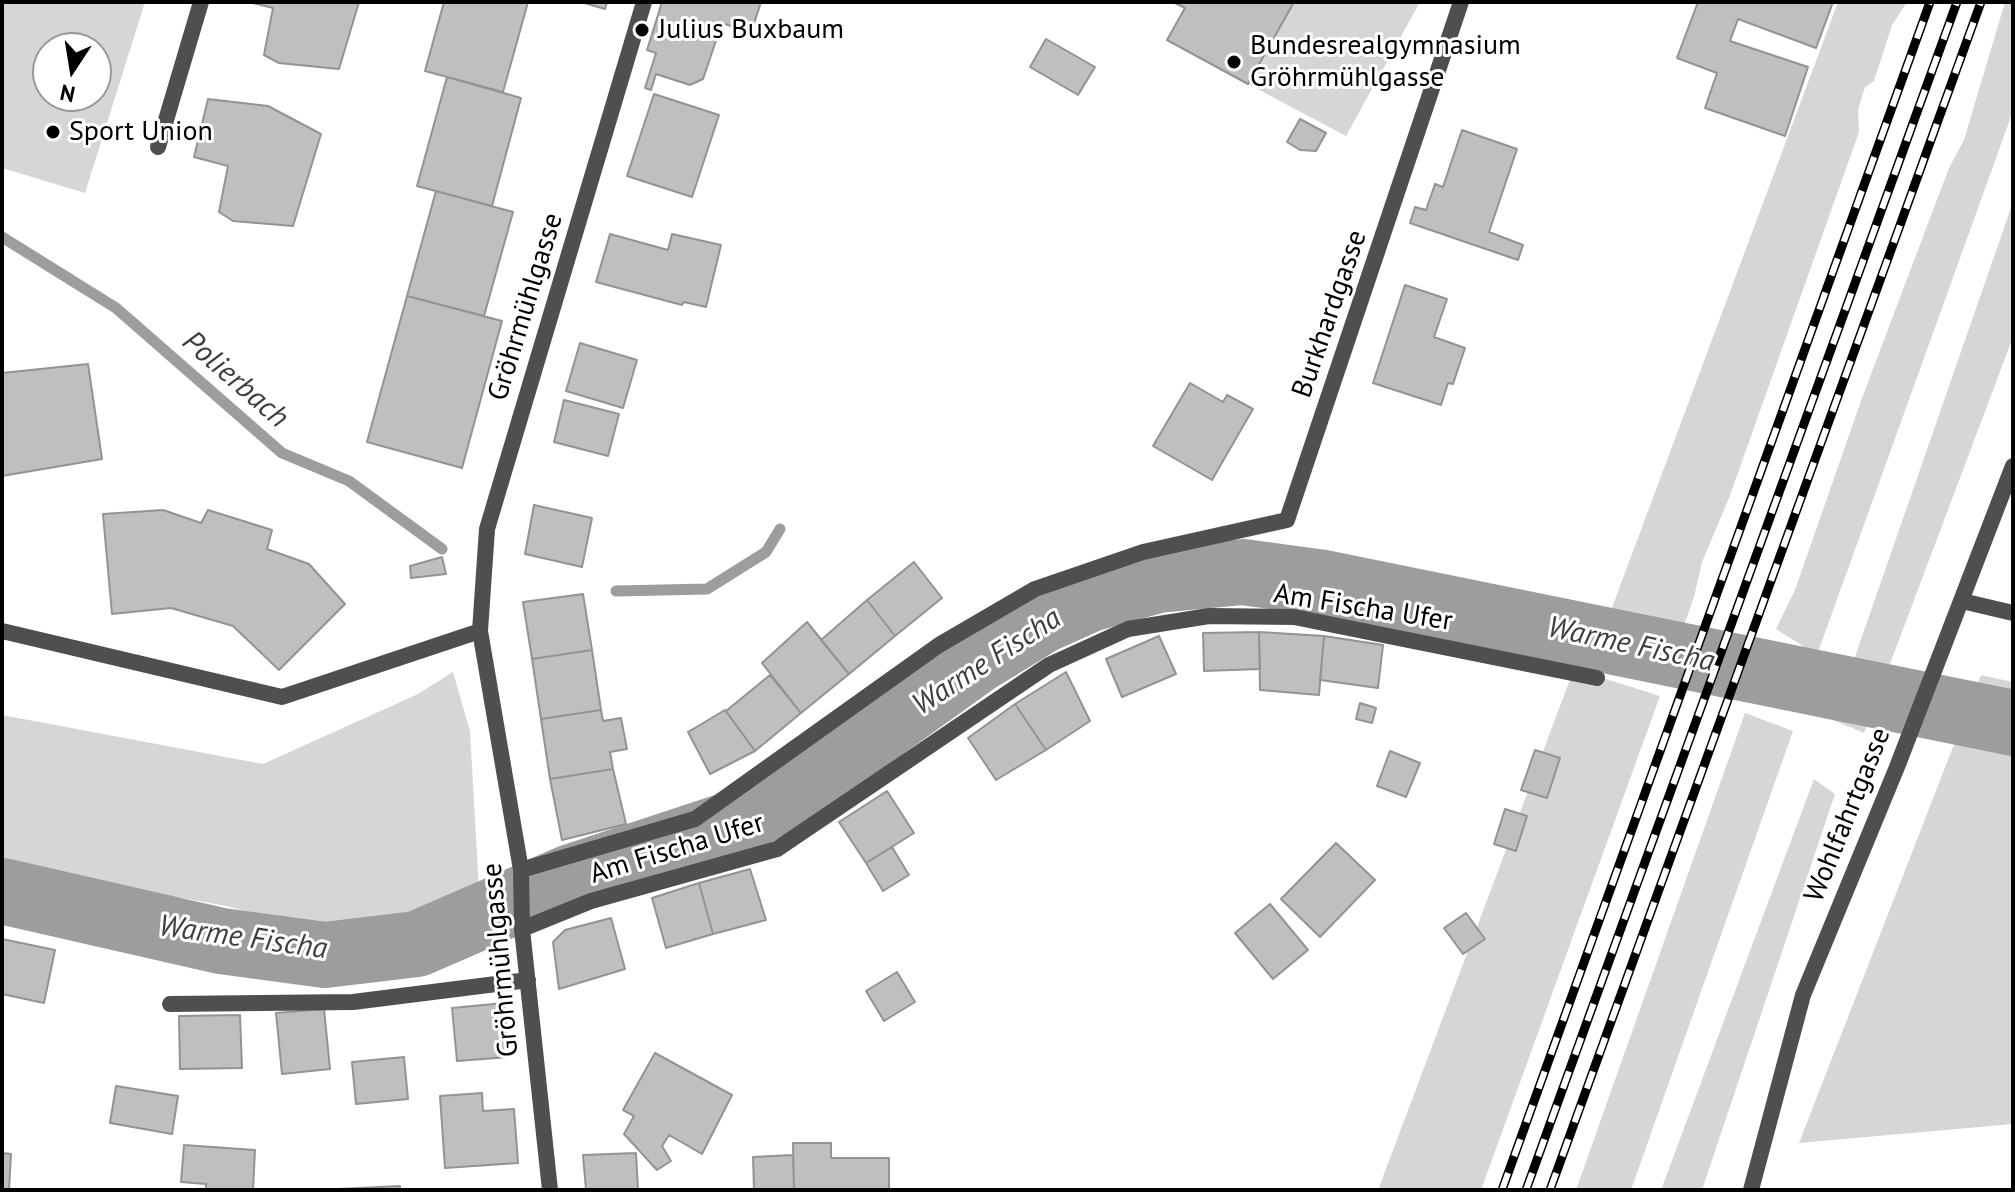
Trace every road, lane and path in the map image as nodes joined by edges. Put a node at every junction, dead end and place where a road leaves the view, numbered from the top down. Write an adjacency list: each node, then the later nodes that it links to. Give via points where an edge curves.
1 (201, 2): 4 (street)
2 (644, 2): 10 (street, Gröhrmühlgasse, via 487,529)
3 (1461, 2): 6 (street, Burkhardgasse, via 1287,520)
4 (158, 147)
5 (2013, 466): 7 (street, Wohlfahrtgasse)
6 (1161, 549): 12 (street, Am Fischa Ufer, via 1035,589 939,645 695,819)
7 (1962, 601): 8 (street); 17 (street, Wohlfahrtgasse, via 1803,995)
8 (2013, 613)
9 (2, 631): 10 (street, via 282,697)
10 (480, 631): 12 (street, Gröhrmühlgasse)
11 (1597, 678): 13 (street, Am Fischa Ufer, via 1294,617 1209,616 1128,629 1049,665 777,849 591,901)
12 (521, 870): 13 (street, Gröhrmühlgasse)
13 (522, 929): 14 (street, Gröhrmühlgasse)
14 (528, 980): 15 (street, via 353,1002); 16 (street, Gröhrmühlgasse)
15 (170, 1004)
16 (550, 1190)
17 (1751, 1190)

